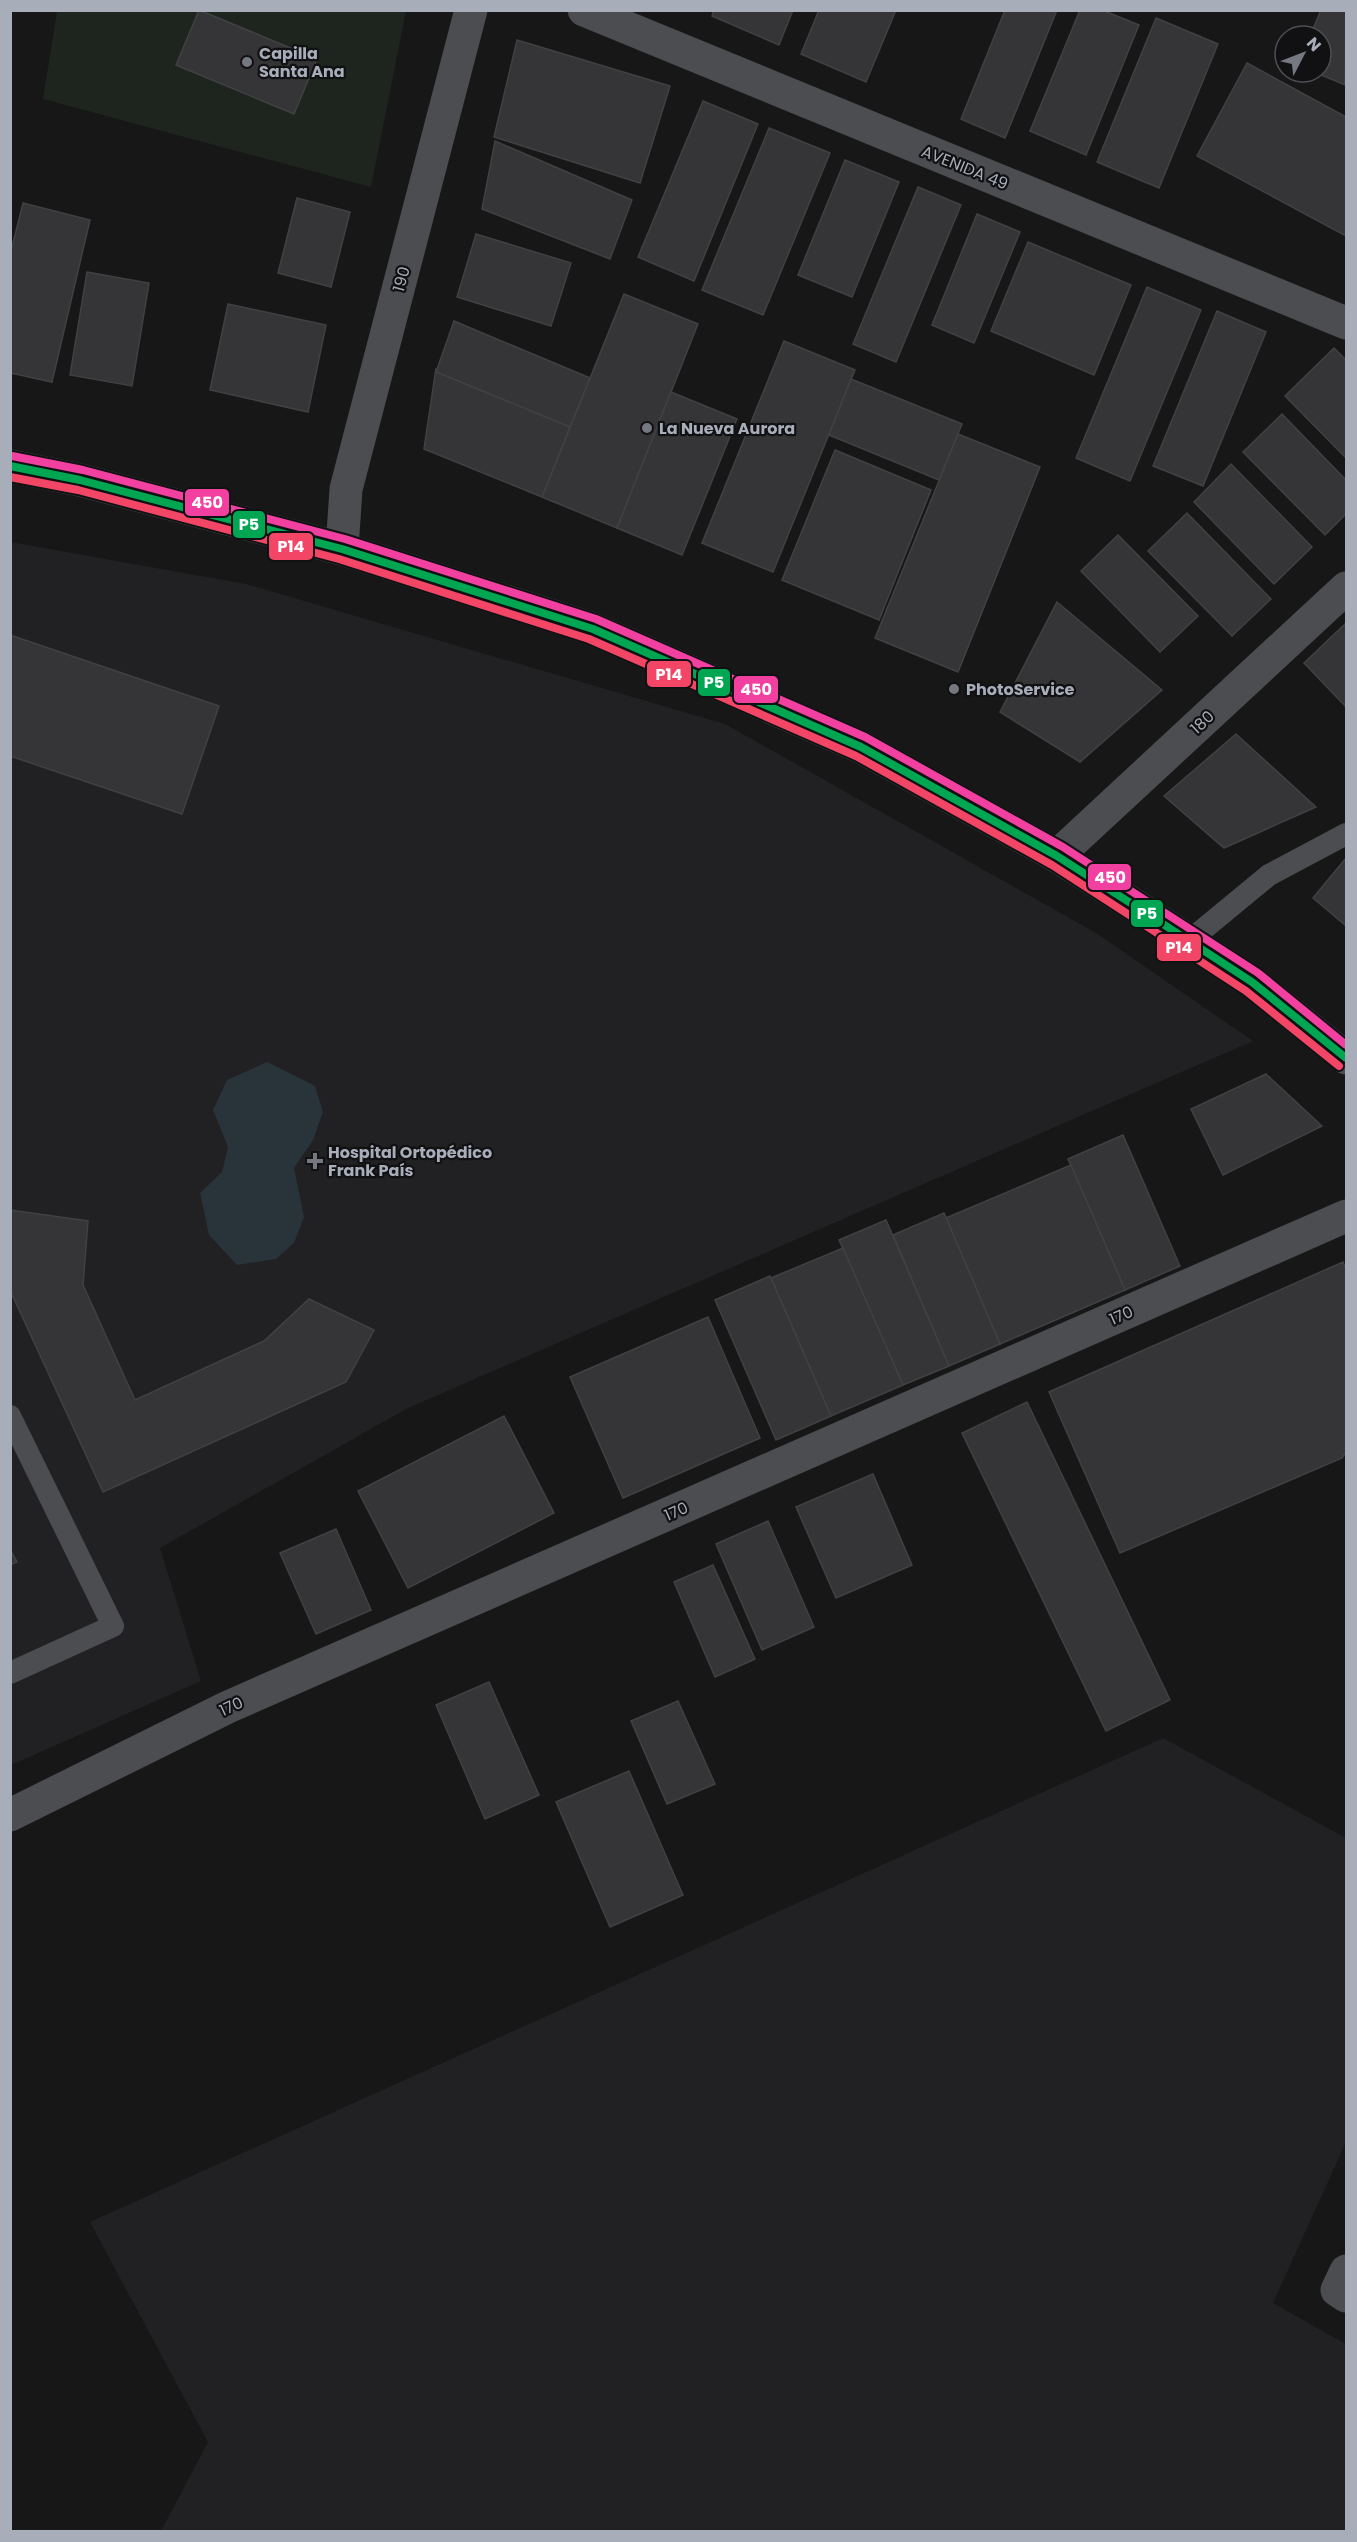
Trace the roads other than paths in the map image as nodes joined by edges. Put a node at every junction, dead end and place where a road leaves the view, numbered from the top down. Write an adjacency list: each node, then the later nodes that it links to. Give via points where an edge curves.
1 (471, 10): 5 (street, 190, via 346,489)
2 (584, 10): 3 (street, AVENIDA 49)
3 (1347, 323)
4 (10, 466): 5 (main road, via 80,480)
5 (342, 549): 8 (main road, via 593,629 861,747)
6 (1347, 588): 8 (street, 180)
7 (1347, 834): 9 (lane, via 1269,874)
8 (1057, 856): 9 (main road)
9 (1189, 941): 10 (main road, via 1252,981)
10 (1347, 1058)
11 (1347, 1216): 14 (street, 170, via 228,1707)
12 (10, 1416): 13 (lane, via 113,1626)
13 (10, 1673)
14 (10, 1815)

